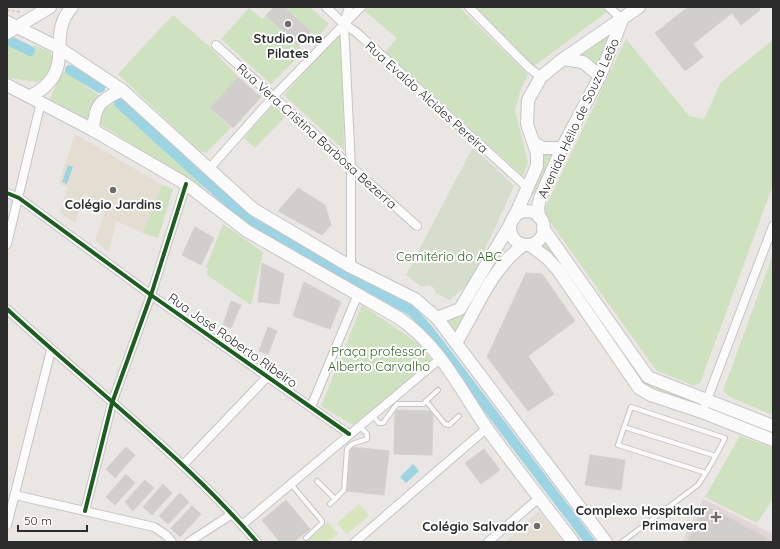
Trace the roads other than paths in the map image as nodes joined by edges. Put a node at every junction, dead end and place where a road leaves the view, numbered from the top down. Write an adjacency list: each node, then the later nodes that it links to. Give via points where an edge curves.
1 (50, 7): 11 (street, via 43,13)
2 (72, 7): 13 (street, via 64,21)
3 (326, 7): 10 (street, Rua Evaldo Alcides Pereira)
4 (349, 7): 10 (street)
5 (361, 7): 10 (street)
6 (468, 7): 16 (street)
7 (609, 7): 9 (street)
8 (639, 7): 9 (street, Avenida Hélio de Souza Leão)
9 (622, 20): 14 (street, Avenida Hélio de Souza Leão); 15 (street, Avenida Hélio de Souza Leão)
10 (344, 24): 19 (street); 24 (street); 27 (street, Rua Evaldo Alcides Pereira, via 356,32)
11 (10, 27): 13 (street)
12 (216, 45): 19 (street, Rua Vera Cristina Barbosa Bezerra)
13 (59, 48): 18 (street); 20 (street, via 58,68 53,79)
14 (563, 58): 15 (street, via 583,62); 16 (street, Avenida Hélio de Souza Leão)
15 (600, 76): 23 (street, Avenida Hélio de Souza Leão)
16 (541, 77): 22 (street, Avenida Hélio de Souza Leão, via 528,100 527,124)
17 (7, 85): 20 (street)
18 (122, 90): 21 (street, via 106,98 97,107); 25 (street)
19 (273, 97): 24 (street, Rua Vera Cristina Barbosa Bezerra); 25 (street)
20 (36, 99): 21 (street); 29 (street)
21 (93, 130): 26 (street)
22 (534, 143): 23 (street, via 544,148); 27 (street, Avenida Hélio de Souza Leão, via 537,166)
23 (562, 148): 31 (street, Avenida Hélio de Souza Leão, via 540,198 538,208)
24 (351, 168): 32 (street, Rua Vera Cristina Barbosa Bezerra); 36 (street)
25 (208, 170): 36 (street, via 253,209)
26 (186, 184): 37 (street, via 247,231); 38 (street)
27 (528, 188): 30 (street, Avenida Hélio de Souza Leão)
28 (7, 193): 29 (street, Rua José Roberto Ribeiro)
29 (19, 198): 34 (street); 38 (street, Rua José Roberto Ribeiro)
30 (512, 220): 31 (street, via 523,212 535,214); 35 (street, via 511,234 514,239); 40 (street, Avenida Hélio de Souza Leão, via 460,309)
31 (541, 223): 35 (street, via 540,239); 46 (street, via 648,377)
32 (417, 226)
33 (773, 226): 46 (street)
34 (7, 244)
35 (527, 245): 41 (street, via 512,253 502,266); 50 (street, via 547,258 558,270 638,388 651,396)
36 (351, 267): 40 (street, via 415,299)
37 (358, 294): 43 (street, via 411,326); 49 (street)
38 (151, 295): 44 (street, Rua José Roberto Ribeiro); 48 (street)
39 (7, 309): 42 (street)
40 (437, 318): 41 (street)
41 (456, 344): 79 (street)
42 (51, 350): 48 (street); 64 (street)
43 (440, 358): 51 (street); 56 (street)
44 (268, 376): 49 (street, Rua José Roberto Ribeiro); 60 (street)
45 (438, 390): 47 (lane)
46 (707, 400): 50 (street); 54 (street)
47 (426, 401): 51 (lane, via 421,405 397,404 381,424); 52 (lane, via 445,424 449,425)
48 (112, 403): 60 (street); 68 (street)
49 (311, 407): 57 (street, Rua José Roberto Ribeiro)
50 (702, 412): 58 (street)
51 (372, 415): 53 (street)
52 (459, 416)
53 (358, 426): 57 (street); 66 (lane, via 367,434 367,439 352,444 347,449 344,490)
54 (773, 426)
55 (624, 427): 59 (lane); 59 (lane, via 630,407 725,438); 61 (lane, via 618,445)
56 (487, 428): 65 (street); 76 (street)
57 (349, 434): 63 (street)
58 (773, 440)
59 (716, 456): 61 (lane)
60 (183, 465): 69 (street)
61 (706, 473): 80 (lane, via 698,485)
62 (317, 480): 66 (lane)
63 (291, 483): 71 (street); 72 (lane, via 322,521 322,524)
64 (15, 495): 68 (street); 70 (street)
65 (539, 498): 77 (street); 78 (street)
66 (335, 499): 67 (lane)
67 (330, 504)
68 (85, 511): 73 (street, via 154,528)
69 (232, 514): 71 (street); 74 (street)
70 (7, 525)
71 (242, 525): 75 (street)
72 (306, 538)
73 (172, 542)
74 (189, 542)
75 (257, 542)
76 (355, 542)
77 (488, 542)
78 (573, 542)
79 (606, 542)
80 (622, 542)

